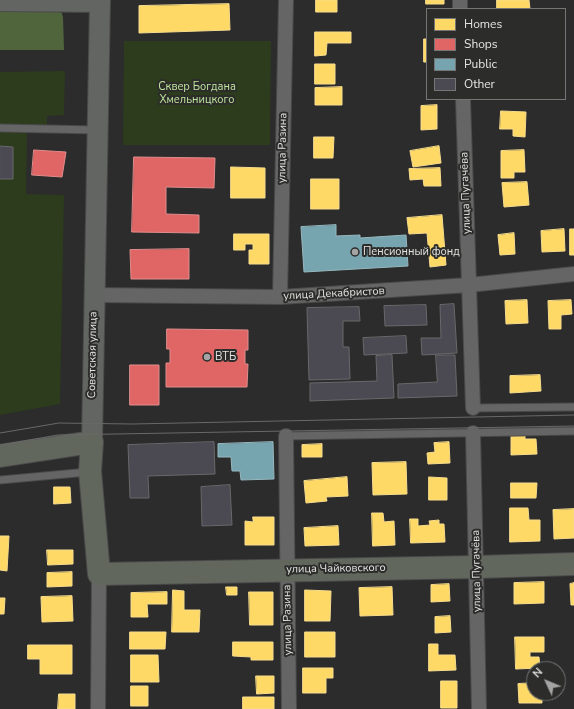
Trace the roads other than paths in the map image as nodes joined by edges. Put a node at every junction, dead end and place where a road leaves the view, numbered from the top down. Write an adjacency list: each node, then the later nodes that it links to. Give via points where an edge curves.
1 (286, 0): 10 (street, улица Разина)
2 (0, 1): 3 (street)
3 (100, 1): 6 (street, Советская улица)
4 (463, 100): 8 (street, улица Пугачёва)
5 (0, 128): 6 (lane)
6 (97, 130): 9 (street, Советская улица)
7 (574, 274): 8 (street, улица Декабристов)
8 (469, 286): 10 (street, улица Декабристов); 12 (street, улица Пугачёва)
9 (94, 295): 10 (street, улица Декабристов); 16 (street, Советская улица)
10 (280, 297)
11 (574, 407): 12 (lane)
12 (473, 408)
13 (574, 430): 14 (lane)
14 (473, 433): 15 (lane); 21 (street, улица Пугачёва)
15 (286, 436): 22 (street, улица Разина)
16 (92, 442): 17 (main road); 18 (main road, Советская улица)
17 (0, 456)
18 (90, 472): 19 (lane); 23 (main road, Советская улица)
19 (0, 480)
20 (574, 564): 21 (main road, улица Чайковского)
21 (477, 567): 22 (main road, улица Чайковского); 26 (street, улица Пугачёва)
22 (288, 570): 23 (main road, улица Чайковского); 25 (street, улица Разина)
23 (99, 574): 24 (street, Советская улица)
24 (98, 709)
25 (289, 709)
26 (480, 709)

